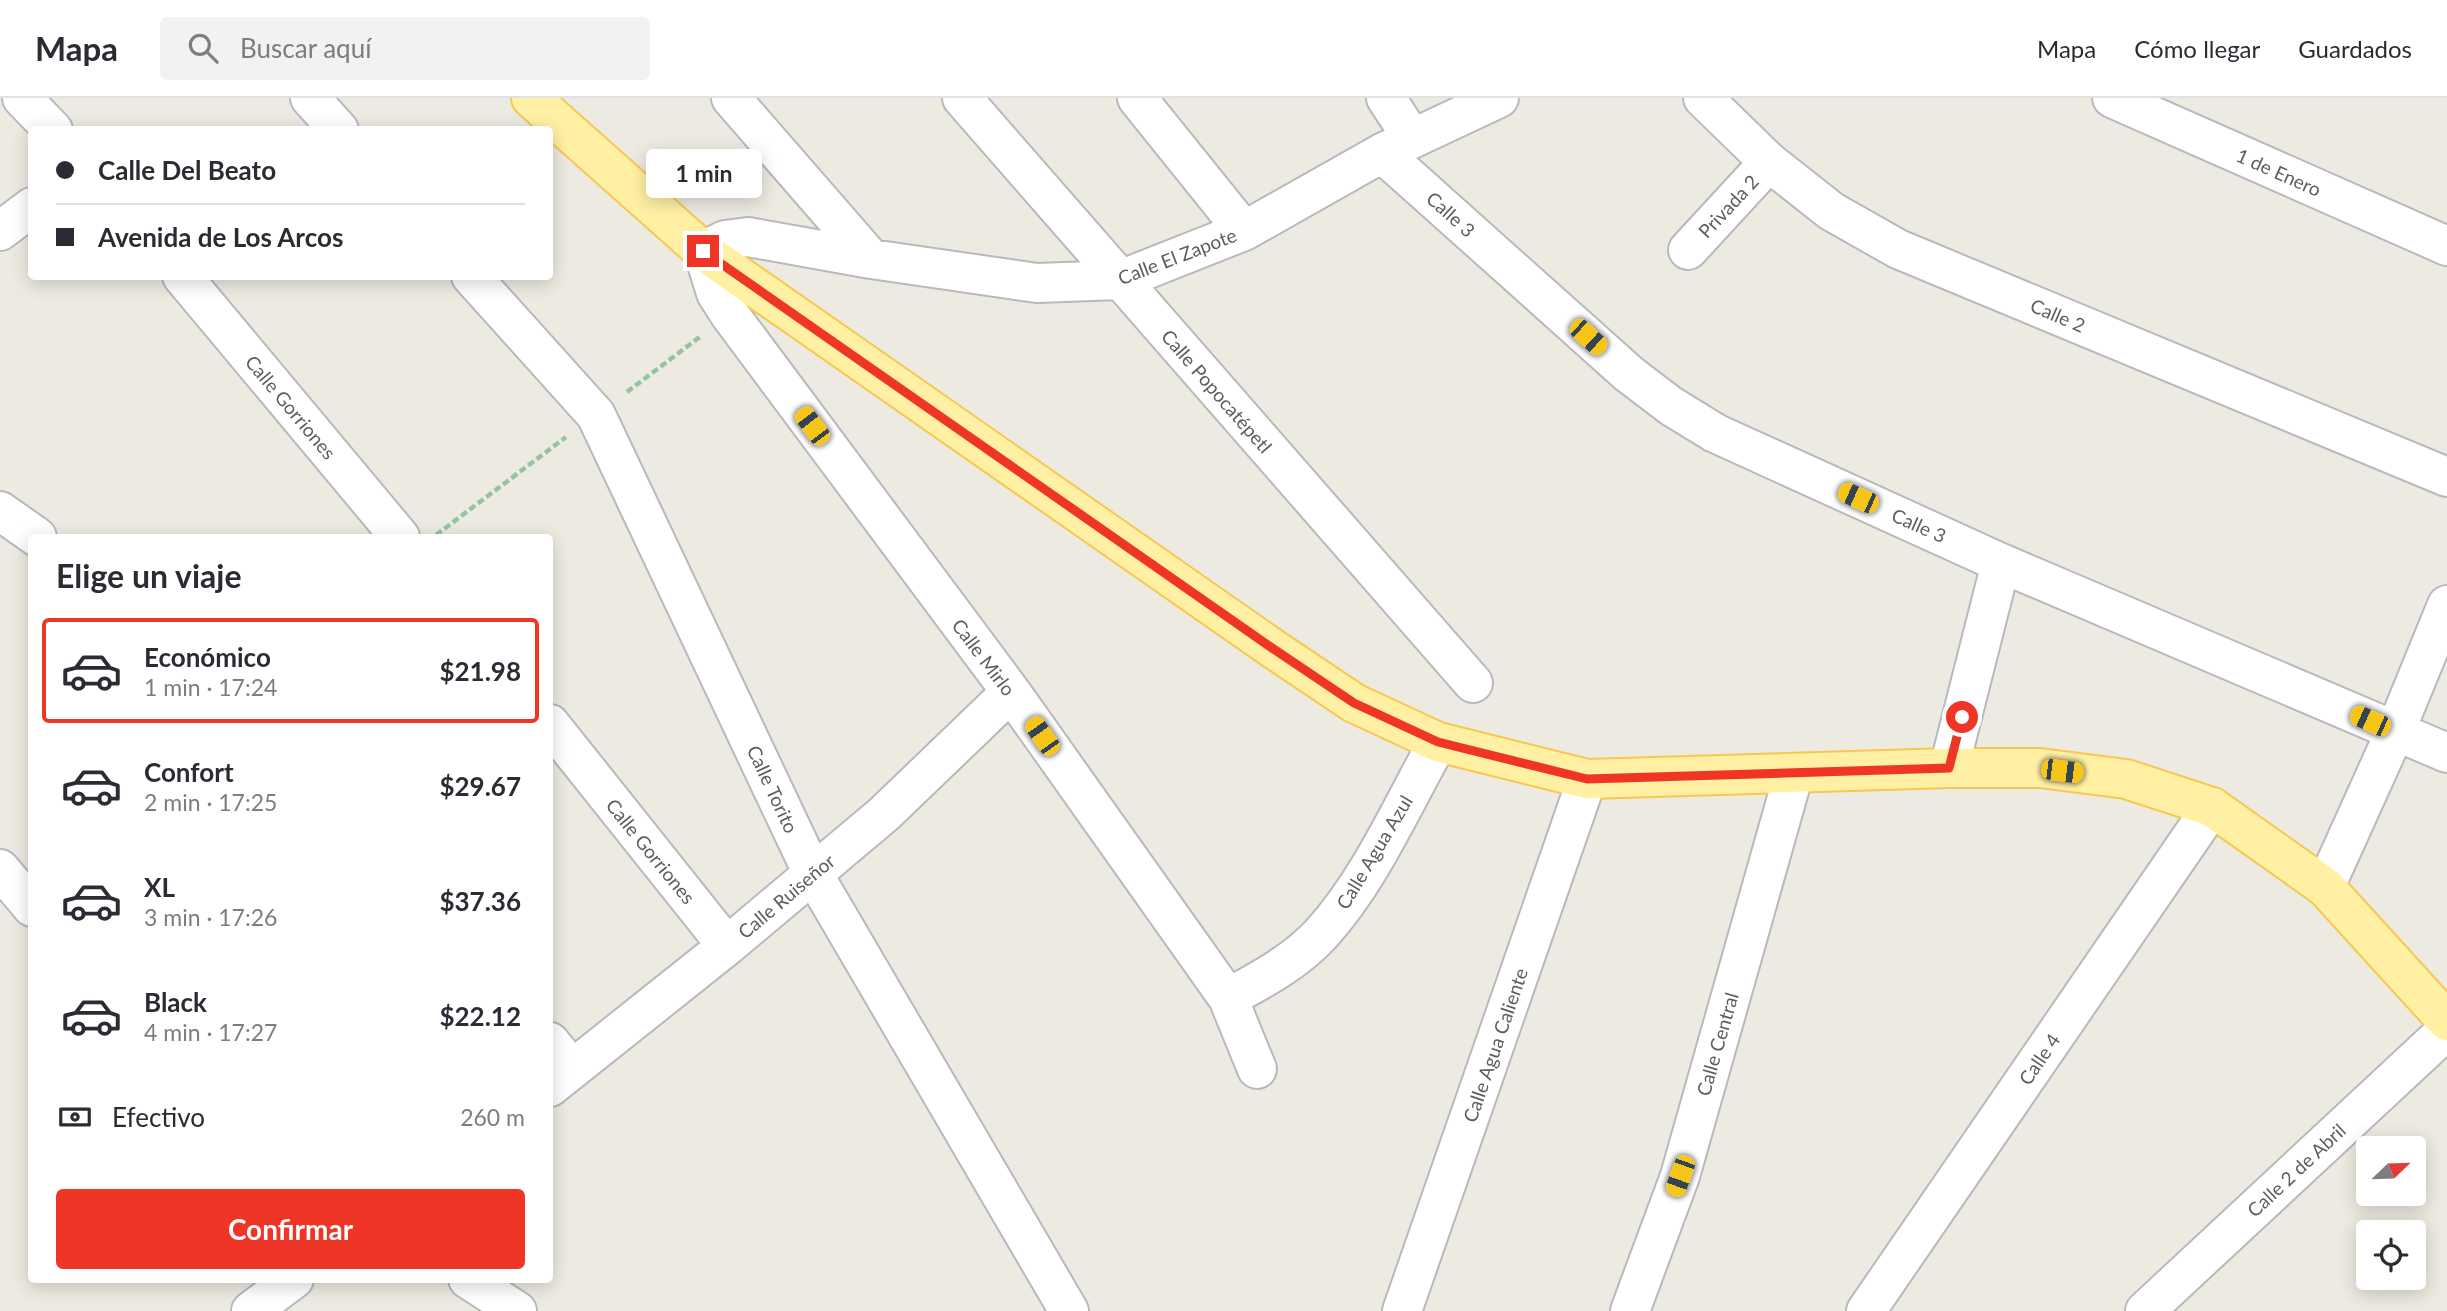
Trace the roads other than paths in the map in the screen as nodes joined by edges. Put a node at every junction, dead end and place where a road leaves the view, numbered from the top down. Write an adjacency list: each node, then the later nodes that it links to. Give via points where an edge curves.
1 (22, 98): 11 (street)
2 (310, 98): 12 (street)
3 (531, 98): 20 (main road)
4 (731, 98): 21 (street)
5 (962, 98): 24 (street, Calle Popocatépetl)
6 (1137, 98): 17 (street)
7 (1386, 98): 13 (street, Calle 3)
8 (1499, 98): 13 (street, Calle El Zapote)
9 (1703, 98): 14 (street, Calle 2)
10 (2112, 98): 18 (street, 1 de Enero)
11 (49, 126)
12 (334, 126)
13 (1397, 145): 17 (street, Calle El Zapote); 29 (street, Calle 3, via 1629,374 1671,406 1715,433)
14 (1769, 162): 19 (street, Privada 2); 25 (street, Calle 2, via 1831,211 1898,249)
15 (28, 210): 16 (street)
16 (0, 231)
17 (1244, 231): 24 (street, Calle El Zapote)
18 (2447, 246)
19 (1688, 250)
20 (703, 251): 21 (street, Calle El Zapote, via 725,240 748,237); 32 (street, Calle Mirlo, via 716,293 730,315); 35 (main road, via 1354,703)
21 (871, 258): 24 (street, Calle El Zapote, via 1037,283)
22 (184, 280): 28 (street, Calle Gorriones)
23 (475, 280): 42 (street, Calle Torito, via 596,415)
24 (1121, 280): 31 (street, Calle Popocatépetl)
25 (2447, 477)
26 (0, 510): 27 (street)
27 (33, 534)
28 (397, 534)
29 (2001, 563): 34 (street, Calle 3); 37 (street)
30 (2447, 605): 34 (street)
31 (1473, 683)
32 (1011, 692): 42 (street, Calle Ruiseñor, via 884,814); 46 (street, Calle Mirlo)
33 (553, 728): 45 (street, Calle Gorriones)
34 (2395, 732): 36 (street, Calle 3); 43 (street)
35 (1438, 742): 39 (main road); 46 (street, Calle Agua Azul, via 1354,893 1319,936 1277,971)
36 (2447, 753)
37 (1949, 768): 38 (main road); 40 (main road, via 2040,768 2126,779)
38 (1794, 773): 39 (main road); 57 (street, Calle Central, via 1680,1176)
39 (1587, 779): 56 (street, Calle Agua Caliente)
40 (2212, 807): 43 (main road); 58 (street, Calle 4)
41 (0, 869): 44 (street)
42 (812, 872): 45 (street, Calle Ruiseñor); 55 (street, Calle Torito)
43 (2325, 887): 47 (main road)
44 (28, 901)
45 (727, 946): 49 (street, Calle Ruiseñor)
46 (1228, 998): 50 (street, Calle Mirlo)
47 (2447, 1021)
48 (2447, 1030): 59 (street, Calle 2 de Abril)
49 (557, 1066)
50 (1257, 1069)
51 (289, 1283): 53 (street)
52 (474, 1283): 54 (street)
53 (251, 1311)
54 (517, 1311)
55 (1069, 1311)
56 (1402, 1311)
57 (1630, 1311)
58 (1866, 1311)
59 (2145, 1311)

